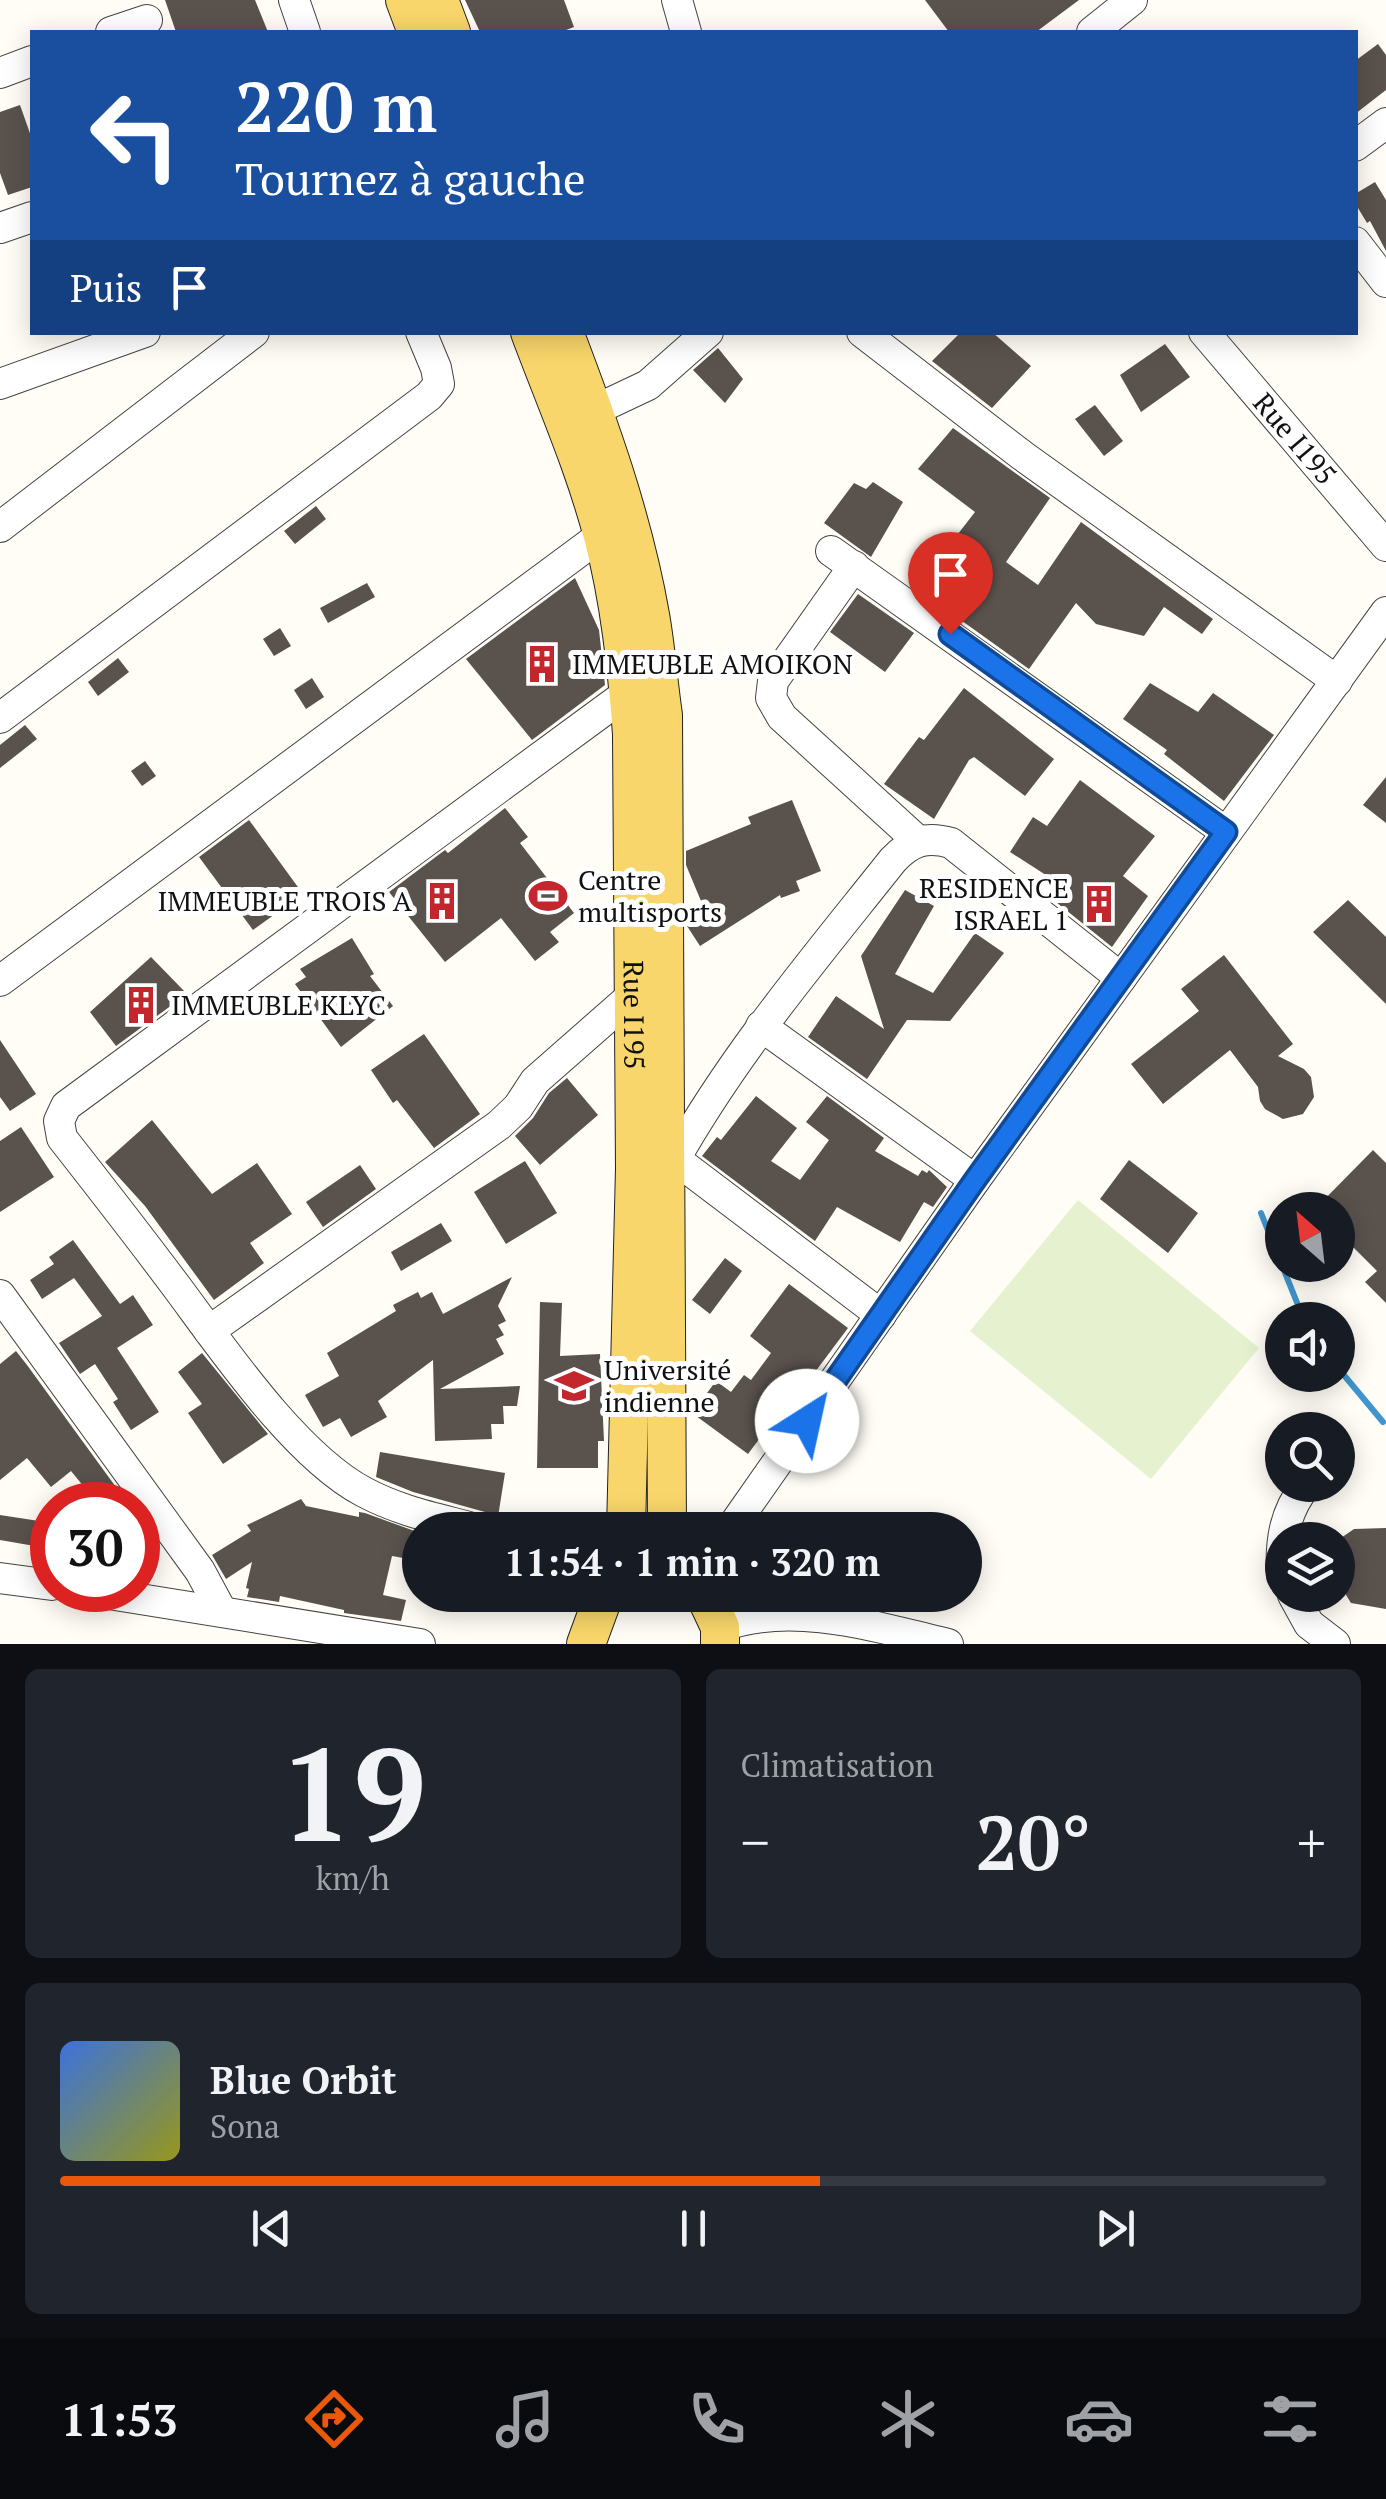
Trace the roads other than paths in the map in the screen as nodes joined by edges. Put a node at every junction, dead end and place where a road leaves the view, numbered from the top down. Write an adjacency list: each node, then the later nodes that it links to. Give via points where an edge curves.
1 (294, 0): 8 (street)
2 (405, 0): 9 (main road)
3 (439, 0): 10 (main road)
4 (676, 0): 11 (street)
5 (1132, 0): 12 (street)
6 (146, 17): 7 (street)
7 (117, 30)
8 (304, 30)
9 (416, 30)
10 (450, 30)
11 (685, 30)
12 (1094, 30)
13 (30, 62): 14 (street)
14 (0, 73)
15 (1386, 123): 16 (street)
16 (1358, 144)
17 (30, 218): 18 (street)
18 (0, 228)
19 (1358, 246): 20 (street)
20 (1386, 282)
21 (137, 335): 29 (street)
22 (250, 335): 31 (street)
23 (422, 335): 37 (street, via 438,384 429,396)
24 (532, 335): 30 (main road, Rue I195)
25 (565, 335): 30 (main road, Rue I195)
26 (705, 335): 30 (street, via 648,385)
27 (866, 335): 35 (street)
28 (1207, 335): 33 (street, Rue I195)
29 (0, 384)
30 (579, 418): 32 (main road, Rue I195); 44 (main road, Rue I195, via 636,553 663,715)
31 (0, 527)
32 (603, 534): 36 (main road, Rue I195); 41 (street)
33 (1386, 546)
34 (1386, 612): 35 (street)
35 (1336, 681): 38 (street)
36 (629, 692): 42 (main road, Rue I195); 48 (street, via 66,1106 59,1121 62,1138)
37 (0, 718)
38 (1226, 832): 39 (street, via 843,558 774,681 771,698 782,717); 40 (street)
39 (918, 841): 40 (street, via 952,843); 43 (street, via 893,860)
40 (1121, 978): 45 (street)
41 (0, 980)
42 (634, 994): 44 (main road, Rue I195); 48 (street, via 535,1081 499,1126)
43 (761, 1026): 44 (street); 45 (street)
44 (658, 1163): 47 (street); 50 (main road, Rue I195); 51 (main road, Rue I195)
45 (975, 1180): 47 (street)
46 (0, 1295): 56 (street)
47 (880, 1315): 52 (street)
48 (209, 1330): 49 (street, via 274,1413 330,1469 362,1492)
49 (412, 1512)
50 (628, 1512)
51 (667, 1512)
52 (743, 1512)
53 (0, 1577): 54 (street)
54 (30, 1582)
55 (160, 1601): 56 (street)
56 (221, 1610): 60 (street)
57 (598, 1612): 61 (main road)
58 (1302, 1612): 63 (street)
59 (715, 1622): 62 (street, via 780,1615)
60 (420, 1644)
61 (586, 1644)
62 (948, 1644)
63 (1335, 1644)

